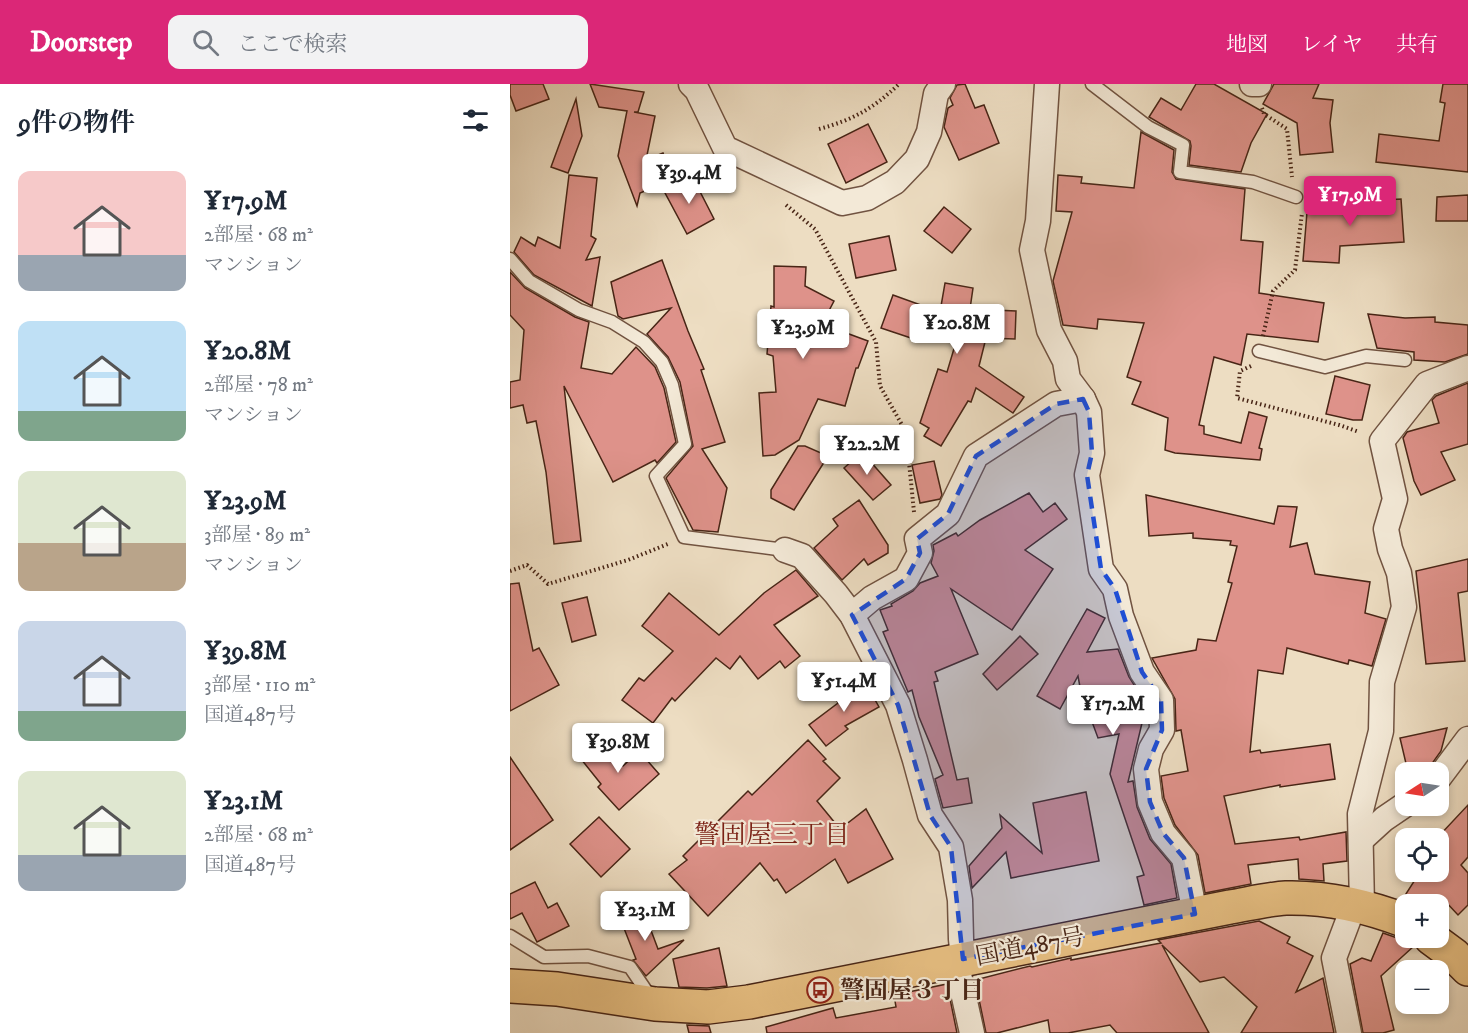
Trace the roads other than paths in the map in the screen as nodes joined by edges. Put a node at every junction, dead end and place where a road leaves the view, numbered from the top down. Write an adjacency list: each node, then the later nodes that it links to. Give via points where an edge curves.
1 (692, 84): 2 (street, via 725,148 842,203 867,198 895,182 917,159 929,132 936,93)
2 (943, 84)
3 (1047, 84): 10 (street, via 1038,221 1032,250 1048,330 1065,361 1068,380)
4 (1092, 84): 5 (lane, via 1149,127 1184,146 1180,172 1253,182)
5 (1296, 197)
6 (510, 259): 11 (lane, via 529,281 579,310 612,322 644,342 662,362 672,385 685,444 656,476 684,537)
7 (1259, 351): 8 (lane, via 1325,367 1366,356)
8 (1405, 360)
9 (1468, 368): 16 (street, via 1427,384 1382,441 1395,499 1386,529 1404,607 1382,682 1381,731 1360,814)
10 (1083, 399): 12 (street, via 1056,404 976,456 948,514 917,539 920,553 906,579 872,598); 18 (street, via 1089,412 1092,453 1087,475 1101,569 1115,589 1142,672 1161,700 1162,730 1146,769 1150,802 1163,833 1184,858)
11 (784, 550): 12 (street, via 801,556)
12 (852, 615): 22 (street, via 898,705 930,815 951,847 960,900)
13 (1468, 740): 14 (street)
14 (1449, 765)
15 (1395, 812): 16 (street)
16 (1361, 840): 17 (street)
17 (1358, 906): 18 (highway, 国道487号, via 1285,898); 19 (highway, 国道487号); 27 (street, via 1334,958)
18 (1195, 914): 22 (highway, 国道487号)
19 (1395, 917)
20 (510, 936): 25 (lane, via 544,957 588,956 630,967)
21 (1445, 948): 23 (highway)
22 (960, 960): 25 (highway, 国道487号, via 749,1002 708,1007); 26 (street)
23 (1468, 969)
24 (510, 986): 25 (highway, 国道487号)
25 (655, 1004)
26 (972, 1033)
27 (1349, 1033)

